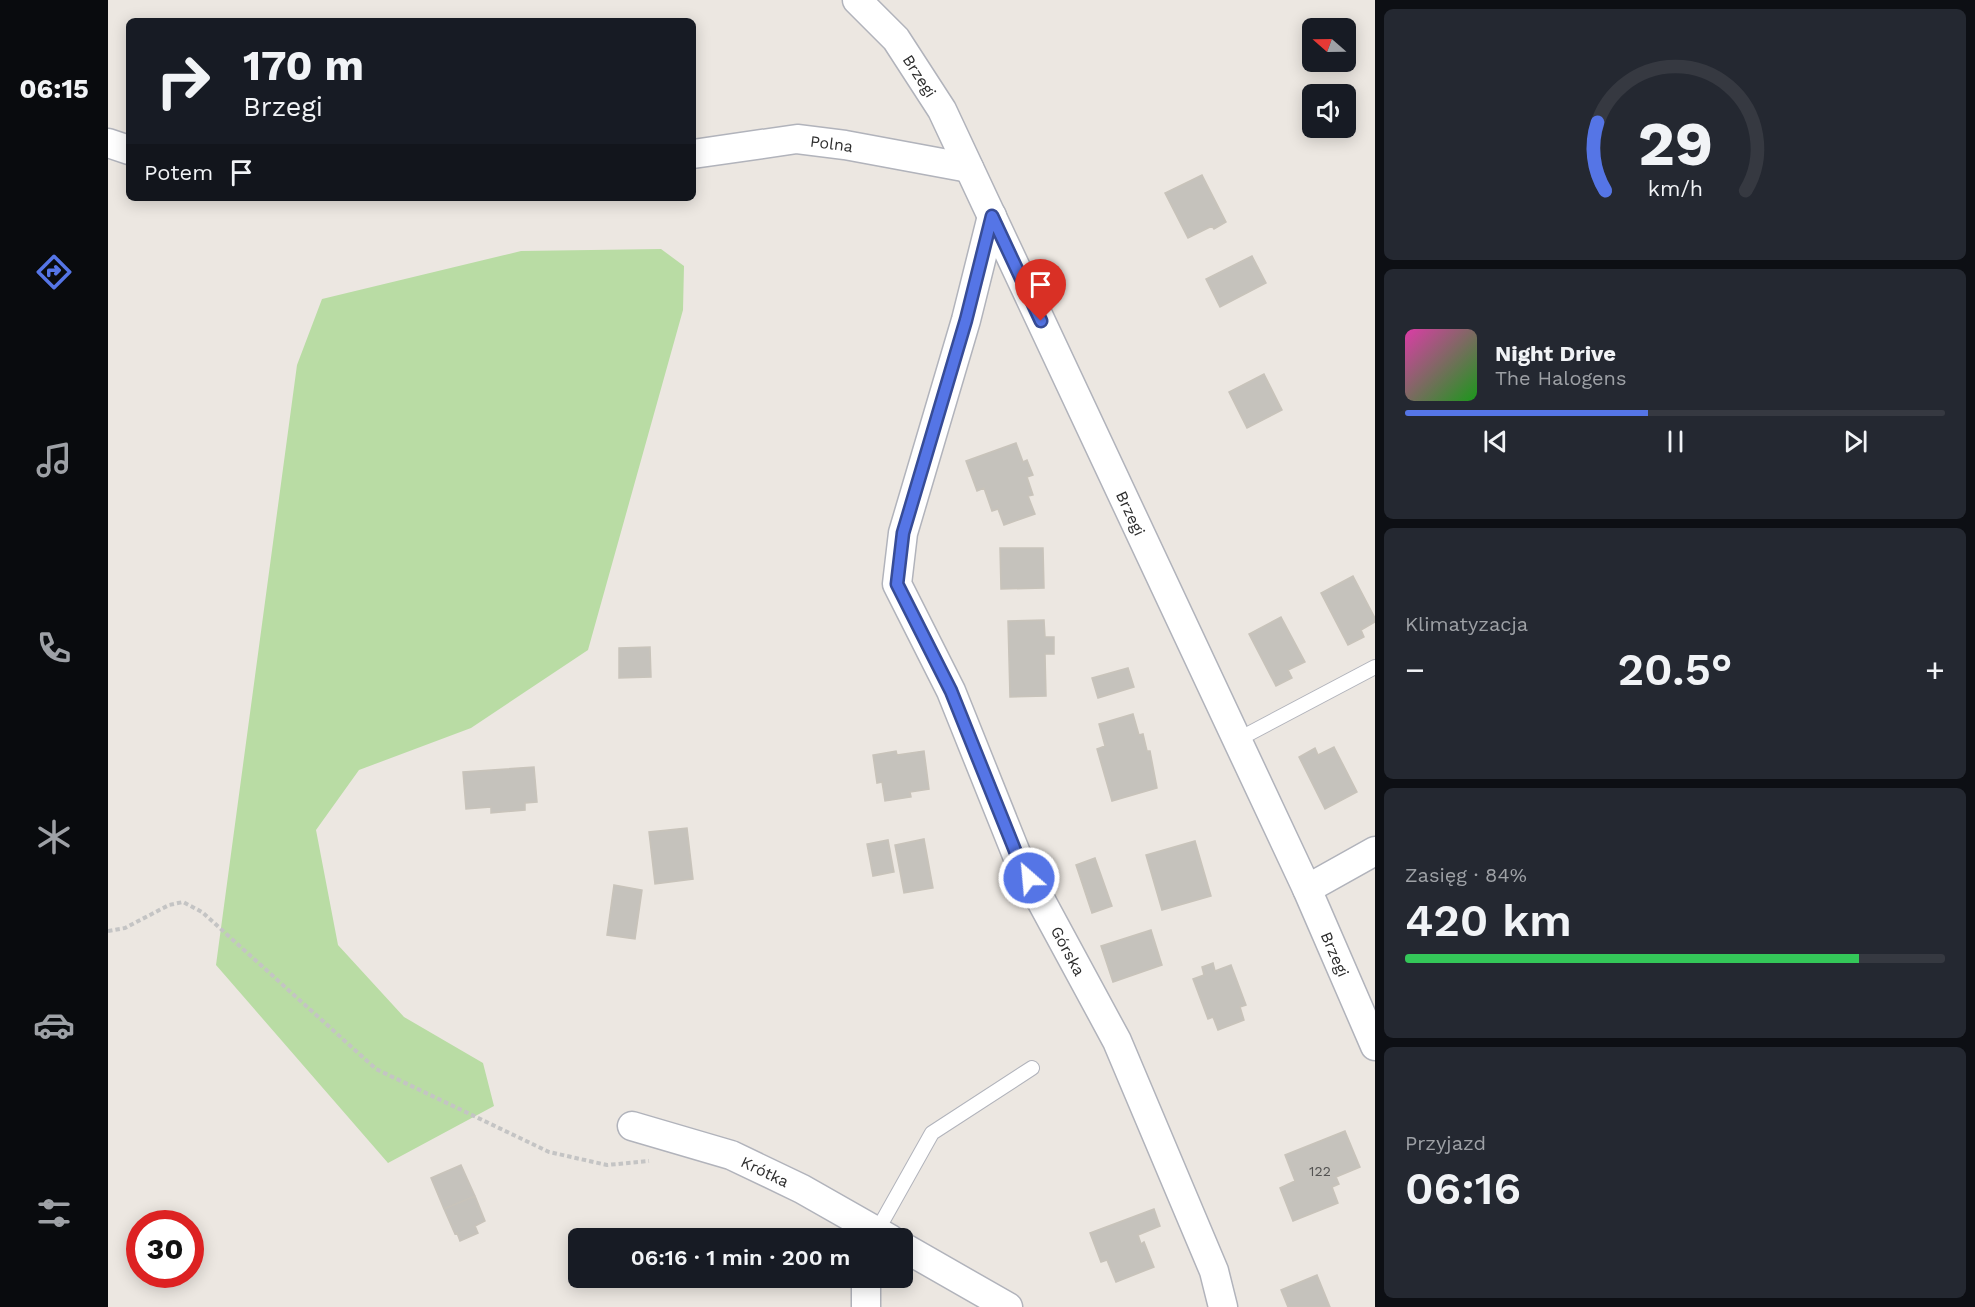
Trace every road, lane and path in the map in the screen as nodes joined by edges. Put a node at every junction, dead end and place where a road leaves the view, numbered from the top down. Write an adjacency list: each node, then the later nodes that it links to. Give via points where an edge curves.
1 (857, 0): 5 (street, Brzegi, via 896,39 942,110)
2 (108, 143): 3 (street)
3 (126, 149)
4 (696, 154): 5 (street, Polna, via 797,139)
5 (969, 168): 6 (street, Brzegi)
6 (992, 216): 8 (street, Brzegi); 22 (street, Górska, via 966,320 903,533 897,584 951,691 1018,858 1117,1041 1214,1271)
7 (1375, 667): 8 (lane)
8 (1237, 740): 10 (street, Brzegi)
9 (1375, 851): 10 (street)
10 (1307, 888): 12 (street, Brzegi)
11 (108, 931): 15 (path, via 125,928 169,905 189,904 376,1069 549,1152 607,1165)
12 (1375, 1046)
13 (1032, 1068): 17 (lane, via 933,1133)
14 (632, 1126): 16 (street, Krótka, via 731,1155)
15 (652, 1161)
16 (870, 1228)
17 (894, 1228)
18 (913, 1253): 21 (street, Krótka)
19 (866, 1288): 20 (street)
20 (866, 1307)
21 (1008, 1307)
22 (1223, 1307)

